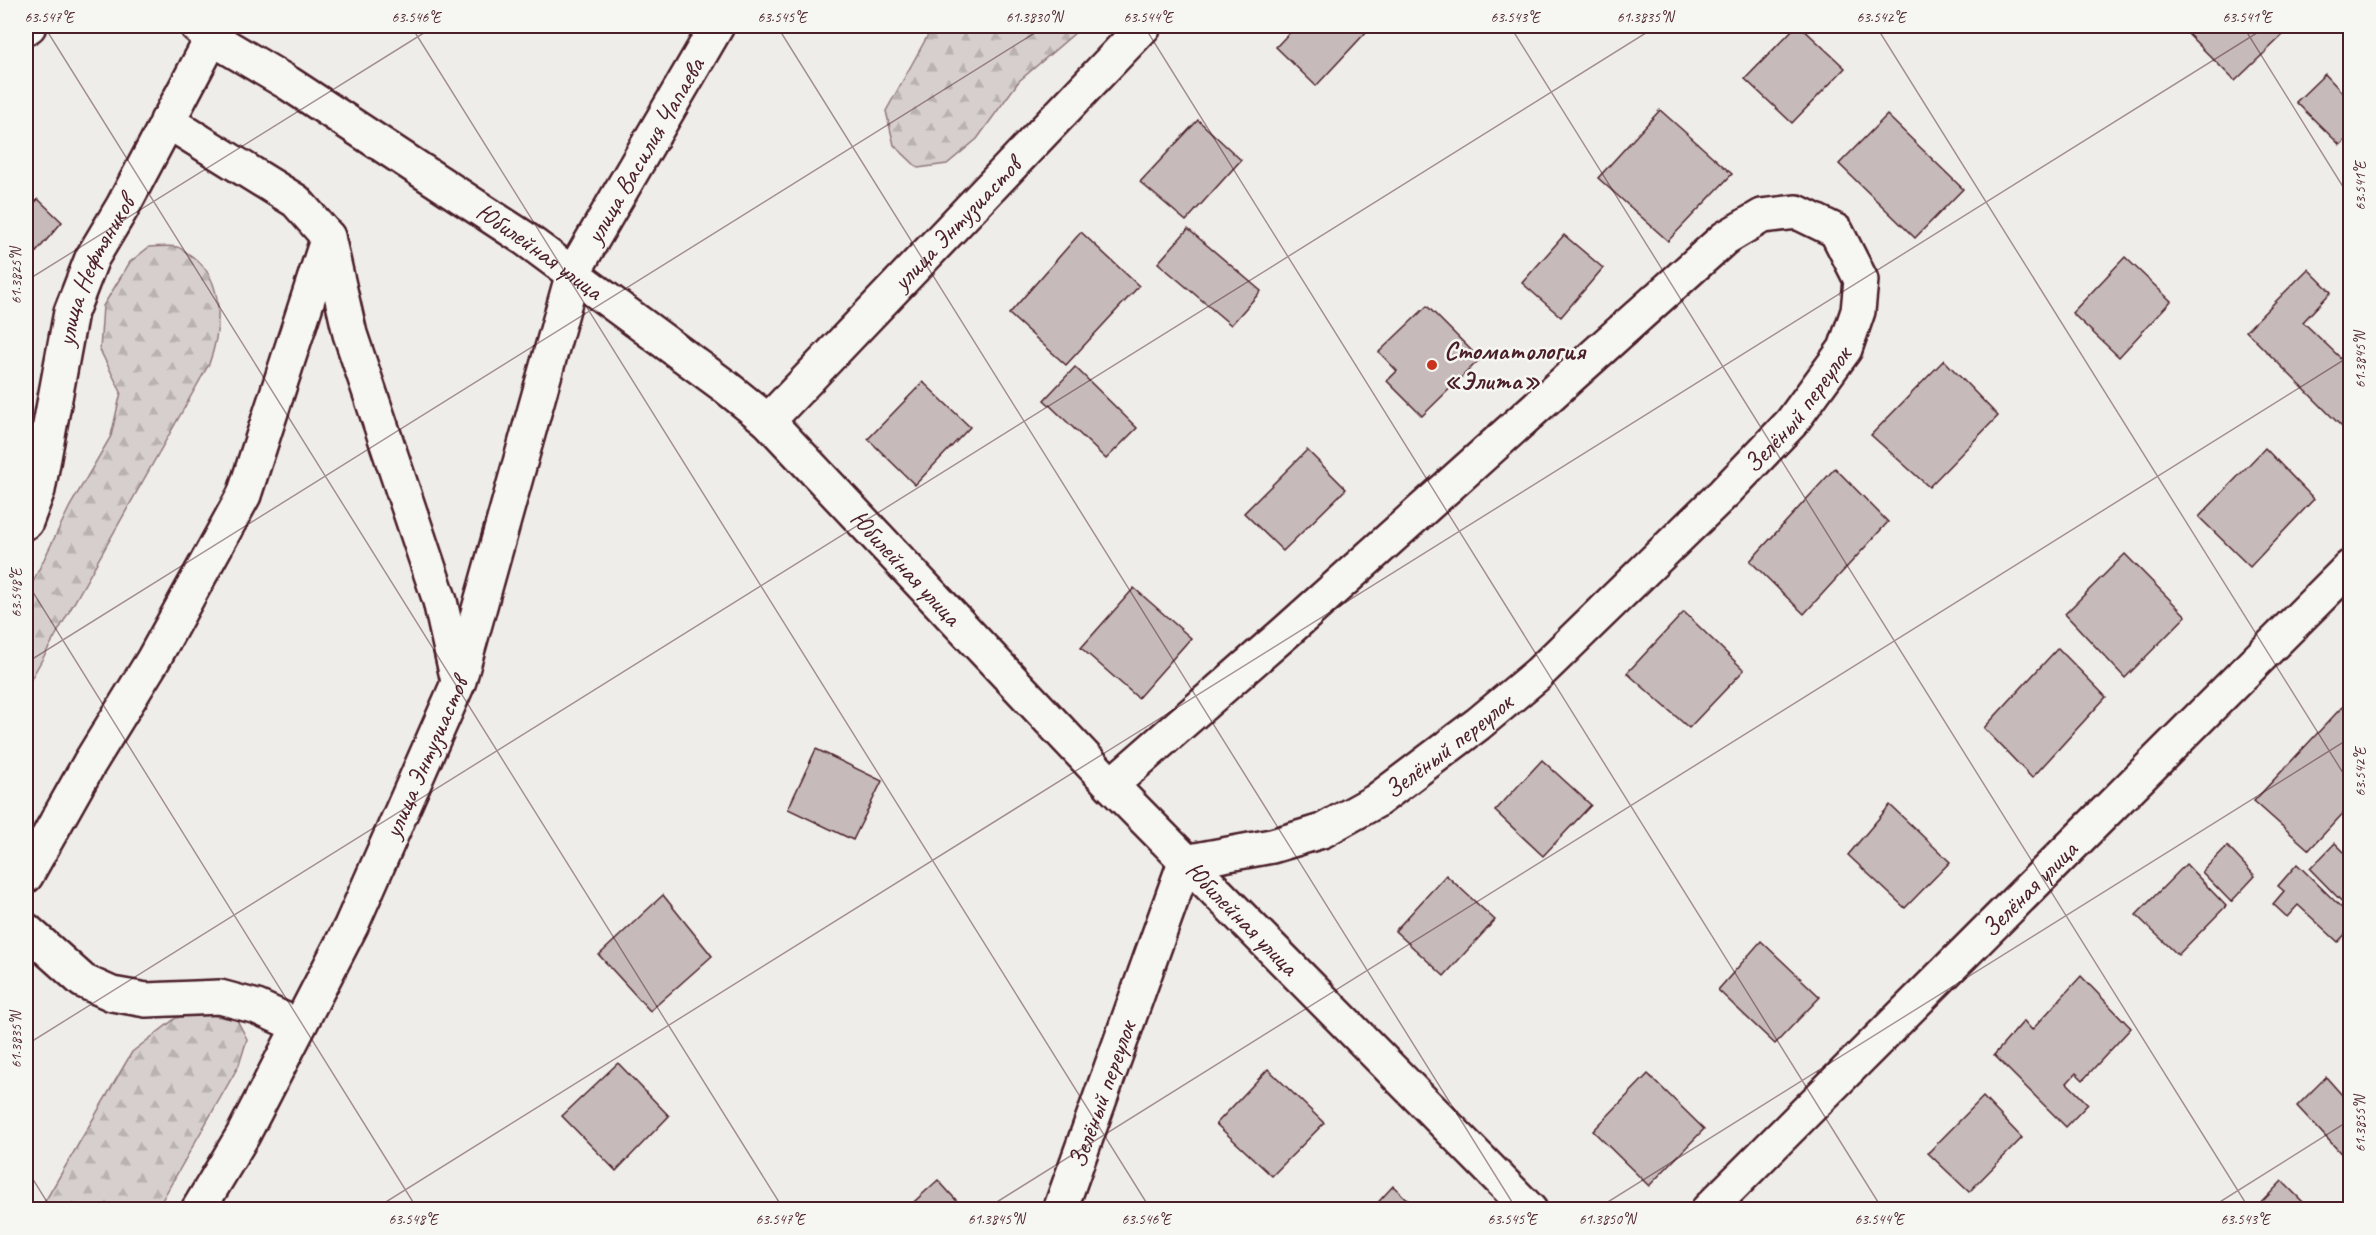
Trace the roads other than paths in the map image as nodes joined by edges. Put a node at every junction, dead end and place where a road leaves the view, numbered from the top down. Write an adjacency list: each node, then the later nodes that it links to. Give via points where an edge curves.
1 (717, 26): 6 (street, улица Василия Чапаева)
2 (1144, 26): 7 (street, улица Энтузиастов)
3 (204, 32): 4 (street, улица Нефтяников); 6 (street, Юбилейная улица, via 524,237)
4 (167, 121): 5 (street, via 296,201); 8 (street, улица Нефтяников, via 92,258 71,312 38,490)
5 (328, 237): 10 (street, via 350,334 440,601); 13 (street, via 244,495)
6 (573, 273): 7 (street, Юбилейная улица); 10 (street, улица Энтузиастов)
7 (768, 421): 11 (street, Юбилейная улица)
8 (26, 522)
9 (2350, 567): 19 (street, Зелёная улица)
10 (459, 681): 15 (street, улица Энтузиастов, via 351,927)
11 (1111, 785): 12 (street, Юбилейная улица); 12 (street, Зелёный переулок, via 1725,238 1762,216 1797,212 1836,231 1862,280 1858,311 1845,349 1784,431 1538,674 1376,801 1322,831 1272,846)
12 (1185, 862): 17 (street, Зелёный переулок); 18 (street, Юбилейная улица)
13 (26, 876)
14 (26, 930): 15 (street, via 83,981 112,994 146,1000 220,997 257,1007)
15 (299, 1026): 16 (street, улица Энтузиастов, via 243,1135)
16 (198, 1209)
17 (1059, 1209)
18 (1530, 1209)
19 (1708, 1209)

